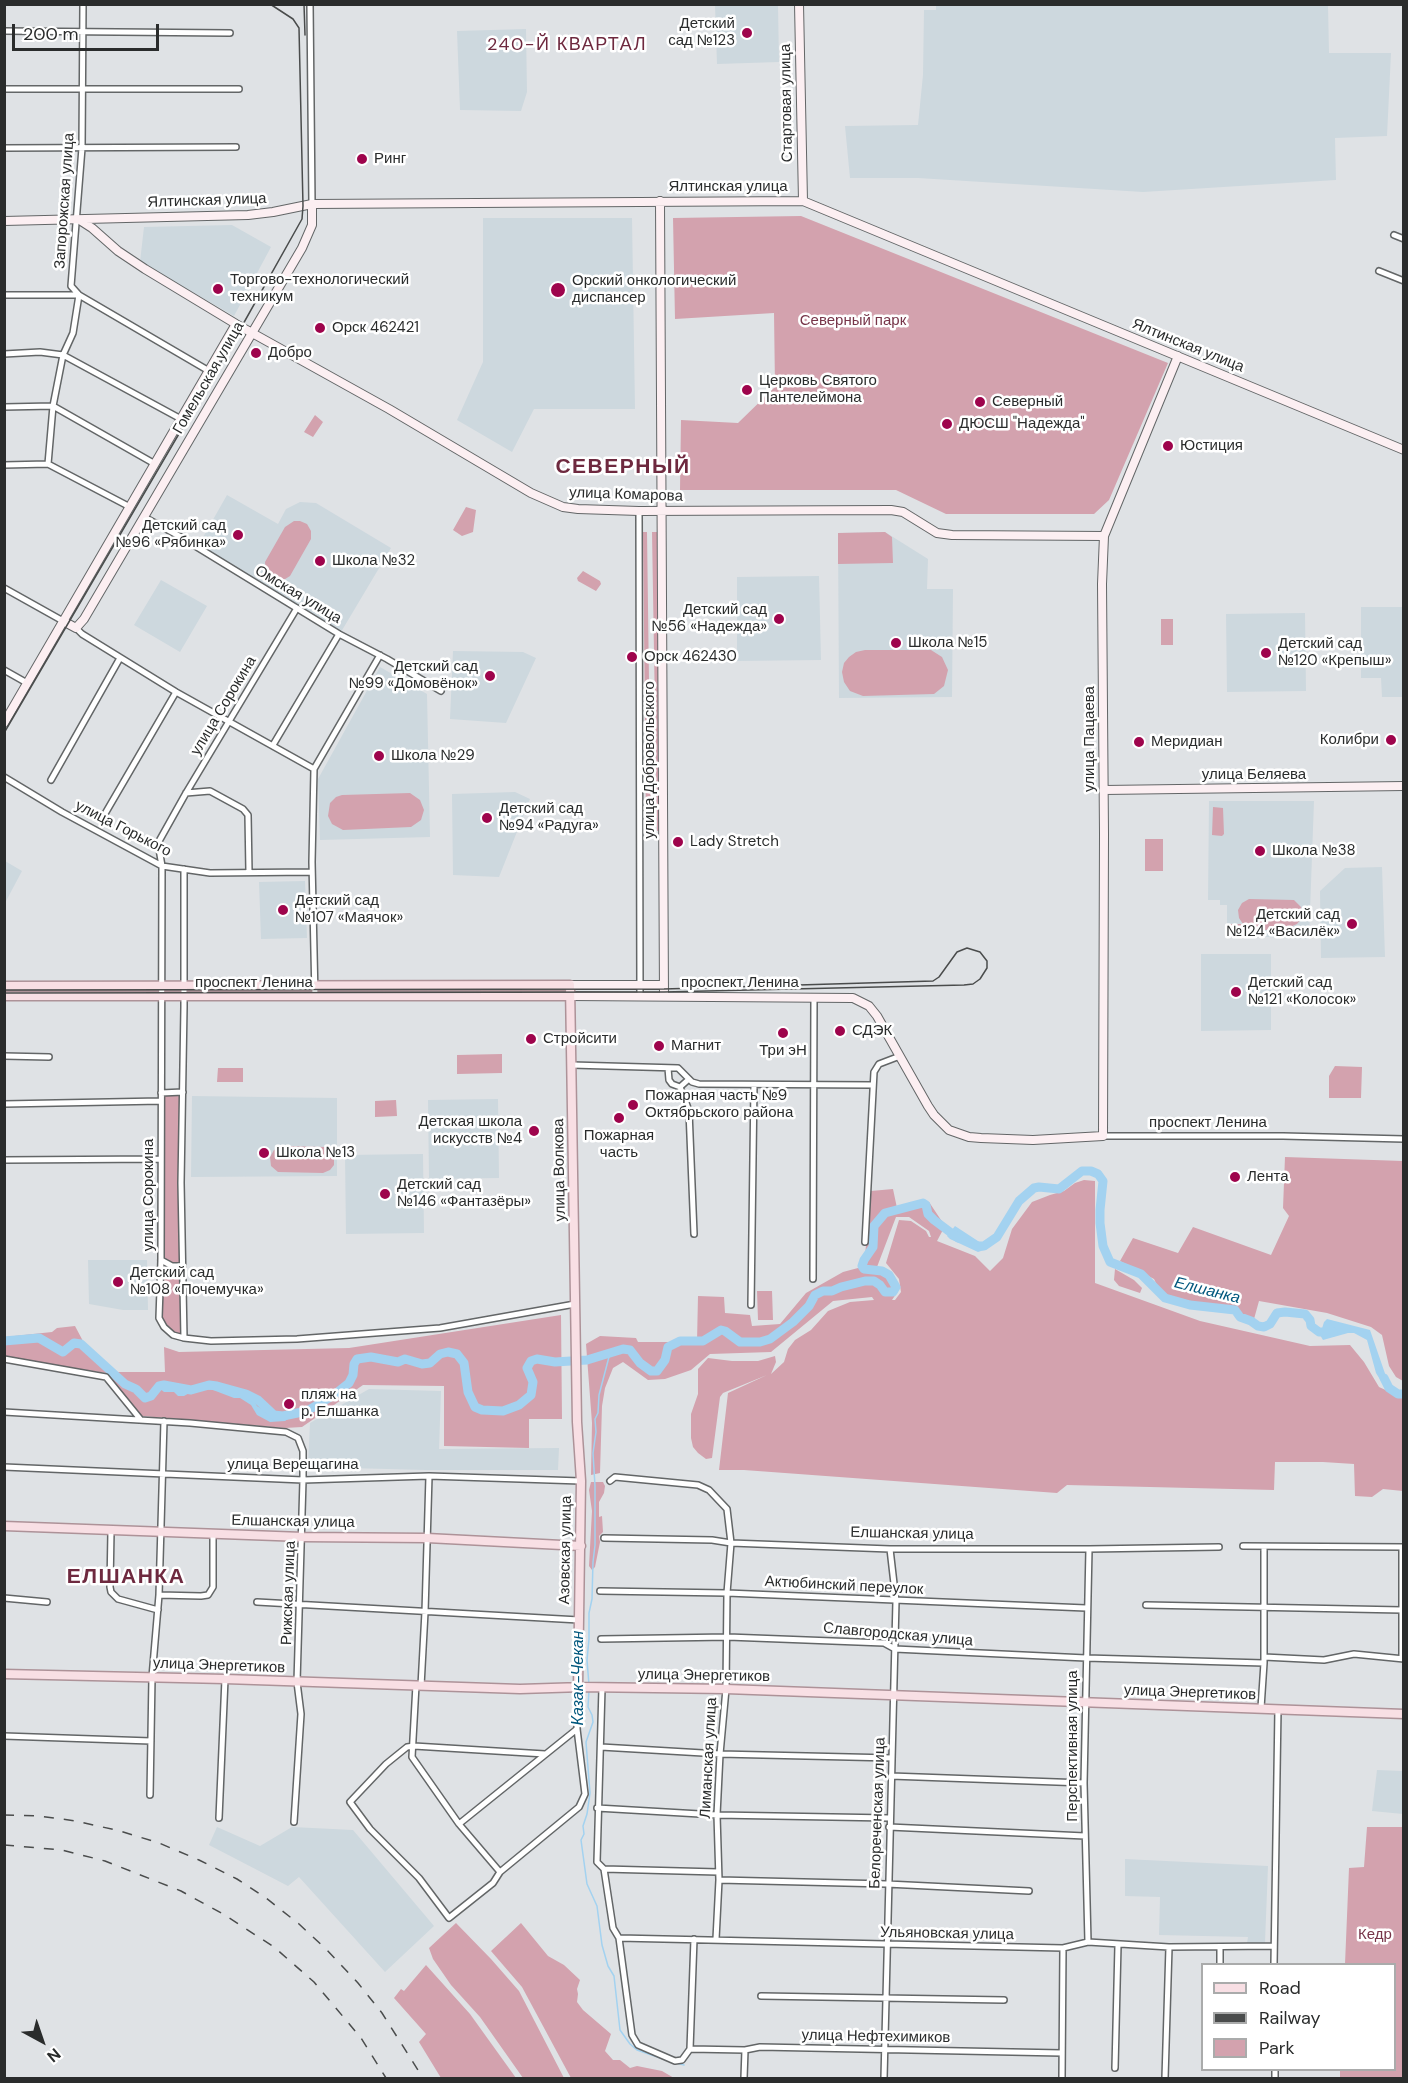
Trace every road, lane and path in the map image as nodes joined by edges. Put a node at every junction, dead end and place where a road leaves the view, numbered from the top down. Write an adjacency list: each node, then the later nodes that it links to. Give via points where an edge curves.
1 (82, 4): 5 (street, Запорожская улица)
2 (310, 4): 15 (street, Гомельская улица)
3 (799, 4): 14 (street, Стартовая улица)
4 (4, 31): 5 (street)
5 (82, 31): 6 (street); 8 (street, Запорожская улица)
6 (230, 33)
7 (4, 88): 8 (street)
8 (83, 89): 9 (street); 10 (street, Запорожская улица)
9 (239, 89)
10 (82, 147): 11 (street); 12 (street); 16 (street, Запорожская улица)
11 (236, 147)
12 (4, 148)
13 (660, 201): 14 (street, Ялтинская улица); 15 (street, Ялтинская улица); 39 (street, улица Добровольского)
14 (803, 201): 28 (street, Ялтинская улица)
15 (312, 204): 16 (street, Ялтинская улица, via 248,214); 25 (street, Гомельская улица, via 312,225 302,248)
16 (78, 219): 17 (street, Ялтинская улица); 23 (street, Запорожская улица, via 71,286); 24 (street, улица Комарова, via 145,269)
17 (4, 221)
18 (1394, 235): 19 (street)
19 (1404, 239)
20 (1379, 271): 21 (street)
21 (1404, 281)
22 (4, 295): 23 (street)
23 (79, 295): 27 (street, Запорожская улица, via 73,333); 29 (street)
24 (236, 324): 25 (street, улица Комарова); 29 (street, Гомельская улица)
25 (252, 332): 38 (street, улица Комарова, via 531,493 563,507); 40 (street, Гомельская улица)
26 (4, 354): 27 (street)
27 (63, 355): 30 (street, Запорожская улица); 32 (street)
28 (1178, 356): 33 (street, Ялтинская улица); 41 (street, улица Пацаева)
29 (209, 371): 32 (street, Гомельская улица)
30 (53, 406): 31 (street); 34 (street, Запорожская улица); 35 (street)
31 (4, 407)
32 (181, 419): 35 (street, Гомельская улица)
33 (1404, 450)
34 (48, 464): 36 (street); 37 (street)
35 (155, 464): 37 (street, Гомельская улица)
36 (4, 465)
37 (130, 507): 44 (street, Гомельская улица)
38 (639, 511): 39 (street, улица Комарова); 71 (street, улица Добровольского)
39 (663, 511): 41 (street, улица Комарова, via 891,510 952,535); 72 (street, улица Добровольского)
40 (144, 516): 43 (street, Омская улица); 45 (street, Гомельская улица)
41 (1104, 536): 60 (street, улица Пацаева)
42 (4, 588): 44 (street)
43 (297, 608): 46 (street, Омская улица); 53 (street, улица Сорокина)
44 (63, 621): 45 (street); 50 (street, Гомельская улица)
45 (76, 628): 48 (street)
46 (339, 634): 47 (street, Омская улица); 55 (street)
47 (380, 655): 51 (street, Омская улица); 56 (street)
48 (120, 658): 52 (street); 58 (street)
49 (4, 670): 50 (street)
50 (27, 683): 54 (street, Гомельская улица)
51 (441, 691)
52 (176, 692): 53 (street); 62 (street)
53 (230, 721): 55 (street); 61 (street, улица Сорокина)
54 (4, 723)
55 (273, 745): 56 (street)
56 (314, 770): 65 (street)
57 (4, 777): 63 (street, улица Горького)
58 (51, 780)
59 (1404, 786): 60 (street, улица Беляева)
60 (1104, 790): 106 (street, улица Пацаева)
61 (186, 793): 63 (street, улица Сорокина, via 158,843); 66 (street, via 210,791 248,814)
62 (106, 812)
63 (162, 866): 64 (street, улица Горького); 75 (street, улица Сорокина)
64 (184, 869): 66 (street, улица Горького); 76 (street)
65 (312, 872): 66 (street, улица Горького); 67 (street)
66 (249, 873)
67 (315, 985): 68 (main road, проспект Ленина); 77 (main road, проспект Ленина); 89 (street)
68 (350, 985): 78 (main road, проспект Ленина); 90 (street)
69 (510, 985): 70 (main road, проспект Ленина); 78 (main road, проспект Ленина); 82 (street)
70 (570, 985): 71 (street, проспект Ленина); 83 (main road, улица Волкова)
71 (640, 985): 72 (street, проспект Ленина); 84 (street, улица Добровольского)
72 (664, 985): 85 (street, улица Добровольского)
73 (4, 986): 74 (main road, проспект Ленина)
74 (49, 986): 75 (main road, проспект Ленина); 80 (street)
75 (161, 986): 76 (main road, проспект Ленина); 86 (street, улица Сорокина)
76 (184, 986): 77 (main road, проспект Ленина); 87 (street)
77 (266, 986): 88 (street)
78 (452, 986): 81 (street)
79 (4, 996): 80 (main road, проспект Ленина)
80 (49, 996): 86 (main road, проспект Ленина)
81 (451, 996): 82 (main road, проспект Ленина); 90 (main road, проспект Ленина)
82 (510, 996): 83 (main road, проспект Ленина)
83 (570, 996): 84 (street, проспект Ленина); 95 (main road, улица Волкова)
84 (640, 996): 85 (street, проспект Ленина)
85 (664, 996): 91 (street, проспект Ленина)
86 (161, 997): 87 (main road, проспект Ленина); 103 (street, улица Сорокина)
87 (184, 997): 88 (main road, проспект Ленина); 102 (street)
88 (265, 997): 89 (main road, проспект Ленина)
89 (315, 997): 90 (main road, проспект Ленина)
90 (350, 997)
91 (814, 997): 94 (street, проспект Ленина, via 853,998 869,1006); 98 (street)
92 (4, 1056): 93 (street)
93 (48, 1056)
94 (900, 1056): 100 (street, via 879,1064); 106 (street, проспект Ленина, via 934,1115 959,1135 1033,1140)
95 (572, 1065): 96 (street); 115 (main road, улица Волкова)
96 (668, 1068): 97 (street, via 678,1068); 101 (street, via 669,1080)
97 (689, 1079): 99 (street, via 699,1084); 101 (street)
98 (813, 1084): 99 (street); 100 (street); 114 (street)
99 (754, 1085): 116 (street)
100 (872, 1085): 111 (street)
101 (680, 1087): 110 (street, via 689,1111)
102 (183, 1092): 103 (street); 113 (street)
103 (161, 1093): 104 (street, улица Сорокина)
104 (161, 1101): 105 (street); 108 (street, улица Сорокина)
105 (4, 1104)
106 (1103, 1136): 107 (street, проспект Ленина)
107 (1404, 1139)
108 (160, 1159): 109 (street); 112 (street, улица Сорокина)
109 (4, 1160)
110 (694, 1234)
111 (865, 1242)
112 (161, 1260): 113 (street); 117 (street, улица Сорокина, via 159,1318 173,1335)
113 (182, 1266): 117 (street)
114 (813, 1279)
115 (575, 1304): 117 (street, via 440,1328 297,1339); 118 (main road, улица Волкова)
116 (750, 1305)
117 (184, 1338)
118 (576, 1355): 127 (main road, Азовская улица)
119 (4, 1359): 121 (street, via 106,1377)
120 (4, 1412): 121 (street)
121 (141, 1420): 122 (street)
122 (164, 1421): 124 (street); 126 (street, Рижская улица, via 286,1432 298,1438 303,1451)
123 (4, 1467): 124 (street, улица Верещагина)
124 (164, 1475): 126 (street, улица Верещагина); 131 (street)
125 (429, 1476): 126 (street, улица Верещагина); 127 (street, улица Верещагина); 134 (street)
126 (303, 1480): 133 (street, Рижская улица)
127 (581, 1480): 137 (main road, Азовская улица)
128 (610, 1481): 136 (street, Лиманская улица, via 615,1477 698,1485 709,1490 727,1509)
129 (4, 1526): 130 (main road, Елшанская улица)
130 (111, 1530): 131 (main road, Елшанская улица); 155 (street, via 111,1592 118,1599)
131 (161, 1533): 132 (main road, Елшанская улица); 146 (street)
132 (213, 1534): 133 (main road, Елшанская улица); 146 (street, via 213,1587 208,1595)
133 (303, 1537): 134 (main road, Елшанская улица); 152 (street, Рижская улица)
134 (427, 1538): 137 (main road, Елшанская улица); 157 (street)
135 (604, 1538): 136 (street, Елшанская улица)
136 (731, 1543): 142 (street, Елшанская улица); 145 (street, Лиманская улица)
137 (580, 1546): 158 (main road, Азовская улица)
138 (1243, 1546): 140 (street)
139 (1219, 1547): 143 (street, Елшанская улица)
140 (1264, 1547): 141 (street); 153 (street)
141 (1403, 1547): 156 (street)
142 (890, 1549): 143 (street, Елшанская улица); 148 (street, Белореченская улица)
143 (1089, 1549): 154 (street, Перспективная улица)
144 (600, 1591): 145 (street, Актюбинский переулок)
145 (727, 1593): 148 (street, Актюбинский переулок); 159 (street, Лиманская улица)
146 (159, 1595): 155 (street)
147 (4, 1598): 149 (street)
148 (896, 1601): 154 (street, Актюбинский переулок); 161 (street, Белореченская улица)
149 (47, 1602)
150 (257, 1602): 152 (street)
151 (1146, 1605): 153 (street)
152 (300, 1606): 157 (street); 168 (street, Рижская улица)
153 (1263, 1607): 156 (street); 164 (street)
154 (1086, 1608): 162 (street, Перспективная улица)
155 (158, 1610): 166 (street)
156 (1402, 1610): 163 (street)
157 (426, 1612): 158 (street); 169 (street)
158 (579, 1620): 170 (main road, Азовская улица)
159 (728, 1637): 160 (street, Славгородская улица); 161 (street, Славгородская улица, via 884,1643); 172 (street, Лиманская улица)
160 (601, 1639)
161 (895, 1650): 162 (street, Славгородская улица); 173 (street, Белореченская улица)
162 (1086, 1658): 164 (street, Славгородская улица); 174 (street, Перспективная улица)
163 (1403, 1659): 164 (street, Славгородская улица, via 1354,1654 1324,1660)
164 (1264, 1660): 175 (street)
165 (4, 1674): 166 (main road, улица Энергетиков)
166 (152, 1677): 167 (main road, улица Энергетиков); 180 (street)
167 (225, 1679): 168 (main road, улица Энергетиков); 191 (street)
168 (297, 1682): 169 (main road, улица Энергетиков); 193 (street, Рижская улица, via 301,1714)
169 (419, 1685): 170 (main road, улица Энергетиков); 181 (street)
170 (581, 1687): 171 (main road, улица Энергетиков); 178 (street, Азовская улица)
171 (599, 1688): 172 (main road, улица Энергетиков); 182 (street)
172 (726, 1689): 173 (main road, улица Энергетиков); 184 (street, Лиманская улица)
173 (894, 1695): 174 (main road, улица Энергетиков); 185 (street, Белореченская улица)
174 (1086, 1703): 175 (main road, улица Энергетиков); 187 (street, Перспективная улица)
175 (1261, 1708): 176 (main road, улица Энергетиков)
176 (1278, 1708): 177 (main road, улица Энергетиков); 209 (street)
177 (1404, 1714)
178 (577, 1729): 183 (street); 198 (street, Азовская улица, via 585,1794 579,1807)
179 (4, 1736): 180 (street)
180 (151, 1741): 188 (street)
181 (414, 1746): 183 (street); 194 (street, via 412,1757); 198 (street, Азовская улица, via 386,1764 350,1802 370,1829 419,1878 449,1918 493,1883)
182 (601, 1747): 184 (street); 189 (street)
183 (545, 1754): 194 (street)
184 (720, 1754): 185 (street); 190 (street, Лиманская улица)
185 (892, 1758): 186 (street, Белореченская улица)
186 (891, 1776): 187 (street); 192 (street, Белореченская улица)
187 (1084, 1783): 196 (street, Перспективная улица)
188 (150, 1795)
189 (597, 1808): 190 (street); 197 (street, via 597,1862)
190 (717, 1815): 192 (street); 199 (street, Лиманская улица)
191 (219, 1818)
192 (889, 1818): 195 (street, Белореченская улица)
193 (294, 1822)
194 (459, 1824): 198 (street)
195 (889, 1827): 196 (street); 201 (street, Белореченская улица)
196 (1085, 1836): 206 (street, Перспективная улица)
197 (604, 1869): 199 (street); 203 (street, via 613,1928)
198 (500, 1872)
199 (718, 1872): 200 (street, Лиманская улица)
200 (719, 1880): 201 (street); 205 (street, Лиманская улица)
201 (887, 1884): 202 (street); 207 (street, Белореченская улица)
202 (1029, 1891)
203 (619, 1938): 204 (street, Ульяновская улица); 218 (street, via 634,2041 675,2061 682,2060)
204 (694, 1938): 205 (street, Ульяновская улица); 218 (street)
205 (716, 1939): 207 (street, Ульяновская улица)
206 (1088, 1942): 208 (street, Ульяновская улица); 211 (street, Ульяновская улица)
207 (886, 1945): 211 (street, Ульяновская улица); 216 (street, Белореченская улица)
208 (1118, 1945): 210 (street, Ульяновская улица); 222 (street)
209 (1274, 1946): 212 (street, Ульяновская улица); 214 (street)
210 (1169, 1947): 212 (street, Ульяновская улица); 226 (street)
211 (1063, 1948): 221 (street)
212 (1220, 1948): 213 (street)
213 (1220, 1963)
214 (1274, 1963)
215 (761, 1996): 216 (street)
216 (885, 1998): 217 (street); 220 (street, Белореченская улица)
217 (1004, 2000)
218 (690, 2049): 219 (street, улица Нефтехимиков)
219 (745, 2050): 220 (street, улица Нефтехимиков); 223 (street)
220 (885, 2050): 221 (street, улица Нефтехимиков); 224 (street, Белореченская улица)
221 (1062, 2053): 225 (street)
222 (1115, 2068)
223 (744, 2079)
224 (884, 2079)
225 (1062, 2079)
226 (1165, 2079)

